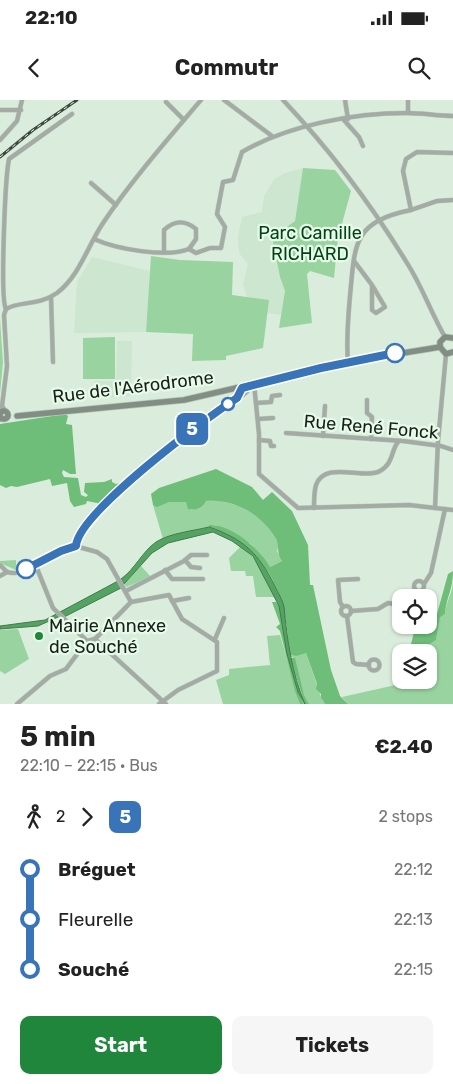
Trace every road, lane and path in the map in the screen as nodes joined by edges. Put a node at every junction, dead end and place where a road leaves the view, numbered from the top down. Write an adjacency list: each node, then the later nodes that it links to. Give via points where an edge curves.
1 (22, 100): 9 (street)
2 (201, 100): 14 (street)
3 (224, 100): 16 (street)
4 (283, 100): 15 (street)
5 (345, 100): 13 (street)
6 (408, 100): 10 (street)
7 (166, 102): 14 (street)
8 (0, 110): 9 (street)
9 (21, 110): 17 (street, via 14,126)
10 (408, 113): 12 (street); 13 (street)
11 (72, 114): 31 (street, via 10,159 1,238 2,300)
12 (453, 116)
13 (346, 119): 15 (street); 18 (street)
14 (184, 120): 22 (street)
15 (308, 126): 16 (street); 24 (street, via 346,172)
16 (272, 136): 26 (street, via 242,152 233,180 223,182 217,214 225,227 221,248 196,253)
17 (0, 140)
18 (363, 146)
19 (453, 153): 23 (street, via 417,152 406,159 403,171)
20 (91, 183): 22 (street)
21 (453, 200): 23 (street, via 437,201)
22 (116, 205): 25 (street)
23 (411, 210): 24 (street)
24 (379, 220): 28 (street, via 361,236 355,247); 33 (street, via 408,264)
25 (94, 239): 27 (street, via 123,248); 30 (street, via 77,271)
26 (189, 249): 27 (street); 27 (street, via 196,239 196,229 188,222 179,222 164,230)
27 (164, 252)
28 (354, 261): 29 (street); 38 (street, via 346,343)
29 (372, 285): 29 (street, via 385,307 376,313 372,310)
30 (50, 297): 31 (street); 37 (street)
31 (6, 309): 32 (street)
32 (2, 315): 46 (street, via 7,366)
33 (445, 338): 34 (street); 35 (street)
34 (453, 338)
35 (440, 347): 36 (street); 38 (street, Rue de l'Aérodrome)
36 (451, 354): 55 (street)
37 (53, 362)
38 (348, 362): 39 (street, Rue de l'Aérodrome)
39 (253, 385): 40 (street, Rue de l'Aérodrome); 42 (street, via 246,394); 44 (street)
40 (242, 388): 42 (street); 46 (street, Rue de l'Aérodrome, via 184,400)
41 (280, 396): 44 (street, via 272,396 270,402)
42 (237, 398): 61 (street, via 200,423 111,499 79,534)
43 (367, 400): 51 (street, via 367,413 372,418)
44 (256, 403): 48 (street)
45 (325, 406): 50 (street)
46 (2, 415)
47 (273, 418): 48 (street)
48 (258, 419): 52 (street)
49 (286, 433): 50 (street, Rue René Fonck)
50 (324, 436): 51 (street, Rue René Fonck)
51 (371, 439): 53 (street, Rue René Fonck)
52 (259, 440): 54 (street, via 270,441); 57 (street, via 259,474 298,508)
53 (398, 442): 55 (street, Rue René Fonck); 57 (street, via 381,471 332,472 322,477 316,484)
54 (274, 446)
55 (438, 446): 56 (street, Rue René Fonck); 58 (street)
56 (453, 450)
57 (314, 508): 58 (street, via 409,505)
58 (435, 508): 59 (street)
59 (445, 509): 60 (street); 72 (street, via 431,573)
60 (453, 510)
61 (76, 546): 65 (street); 73 (street, via 100,554 110,563)
62 (207, 555): 63 (street, via 191,555)
63 (186, 560): 66 (street, via 191,568); 67 (street)
64 (0, 565): 68 (street)
65 (36, 566): 68 (street, via 14,573); 86 (street, via 55,612)
66 (200, 568)
67 (165, 570): 70 (street, via 172,579); 73 (street)
68 (6, 572): 69 (street)
69 (0, 576)
70 (203, 579)
71 (358, 579): 80 (street, via 338,580)
72 (424, 584): 74 (street, via 415,582); 75 (street)
73 (124, 589): 78 (street)
74 (415, 589)
75 (423, 589)
76 (189, 598): 77 (street)
77 (172, 601): 78 (street, via 169,595); 85 (street, via 182,619)
78 (131, 602): 84 (street)
79 (392, 604): 81 (street, via 378,609)
80 (343, 607): 81 (street, via 347,606); 82 (street, via 341,613)
81 (351, 611): 82 (street)
82 (347, 616): 87 (street, via 353,662)
83 (224, 618): 85 (street)
84 (95, 639): 86 (street); 88 (street)
85 (215, 639): 88 (street, via 217,671)
86 (87, 641): 89 (street, via 66,669 50,676)
87 (369, 665)
88 (160, 702): 90 (street)
89 (17, 704)
90 (166, 704)

